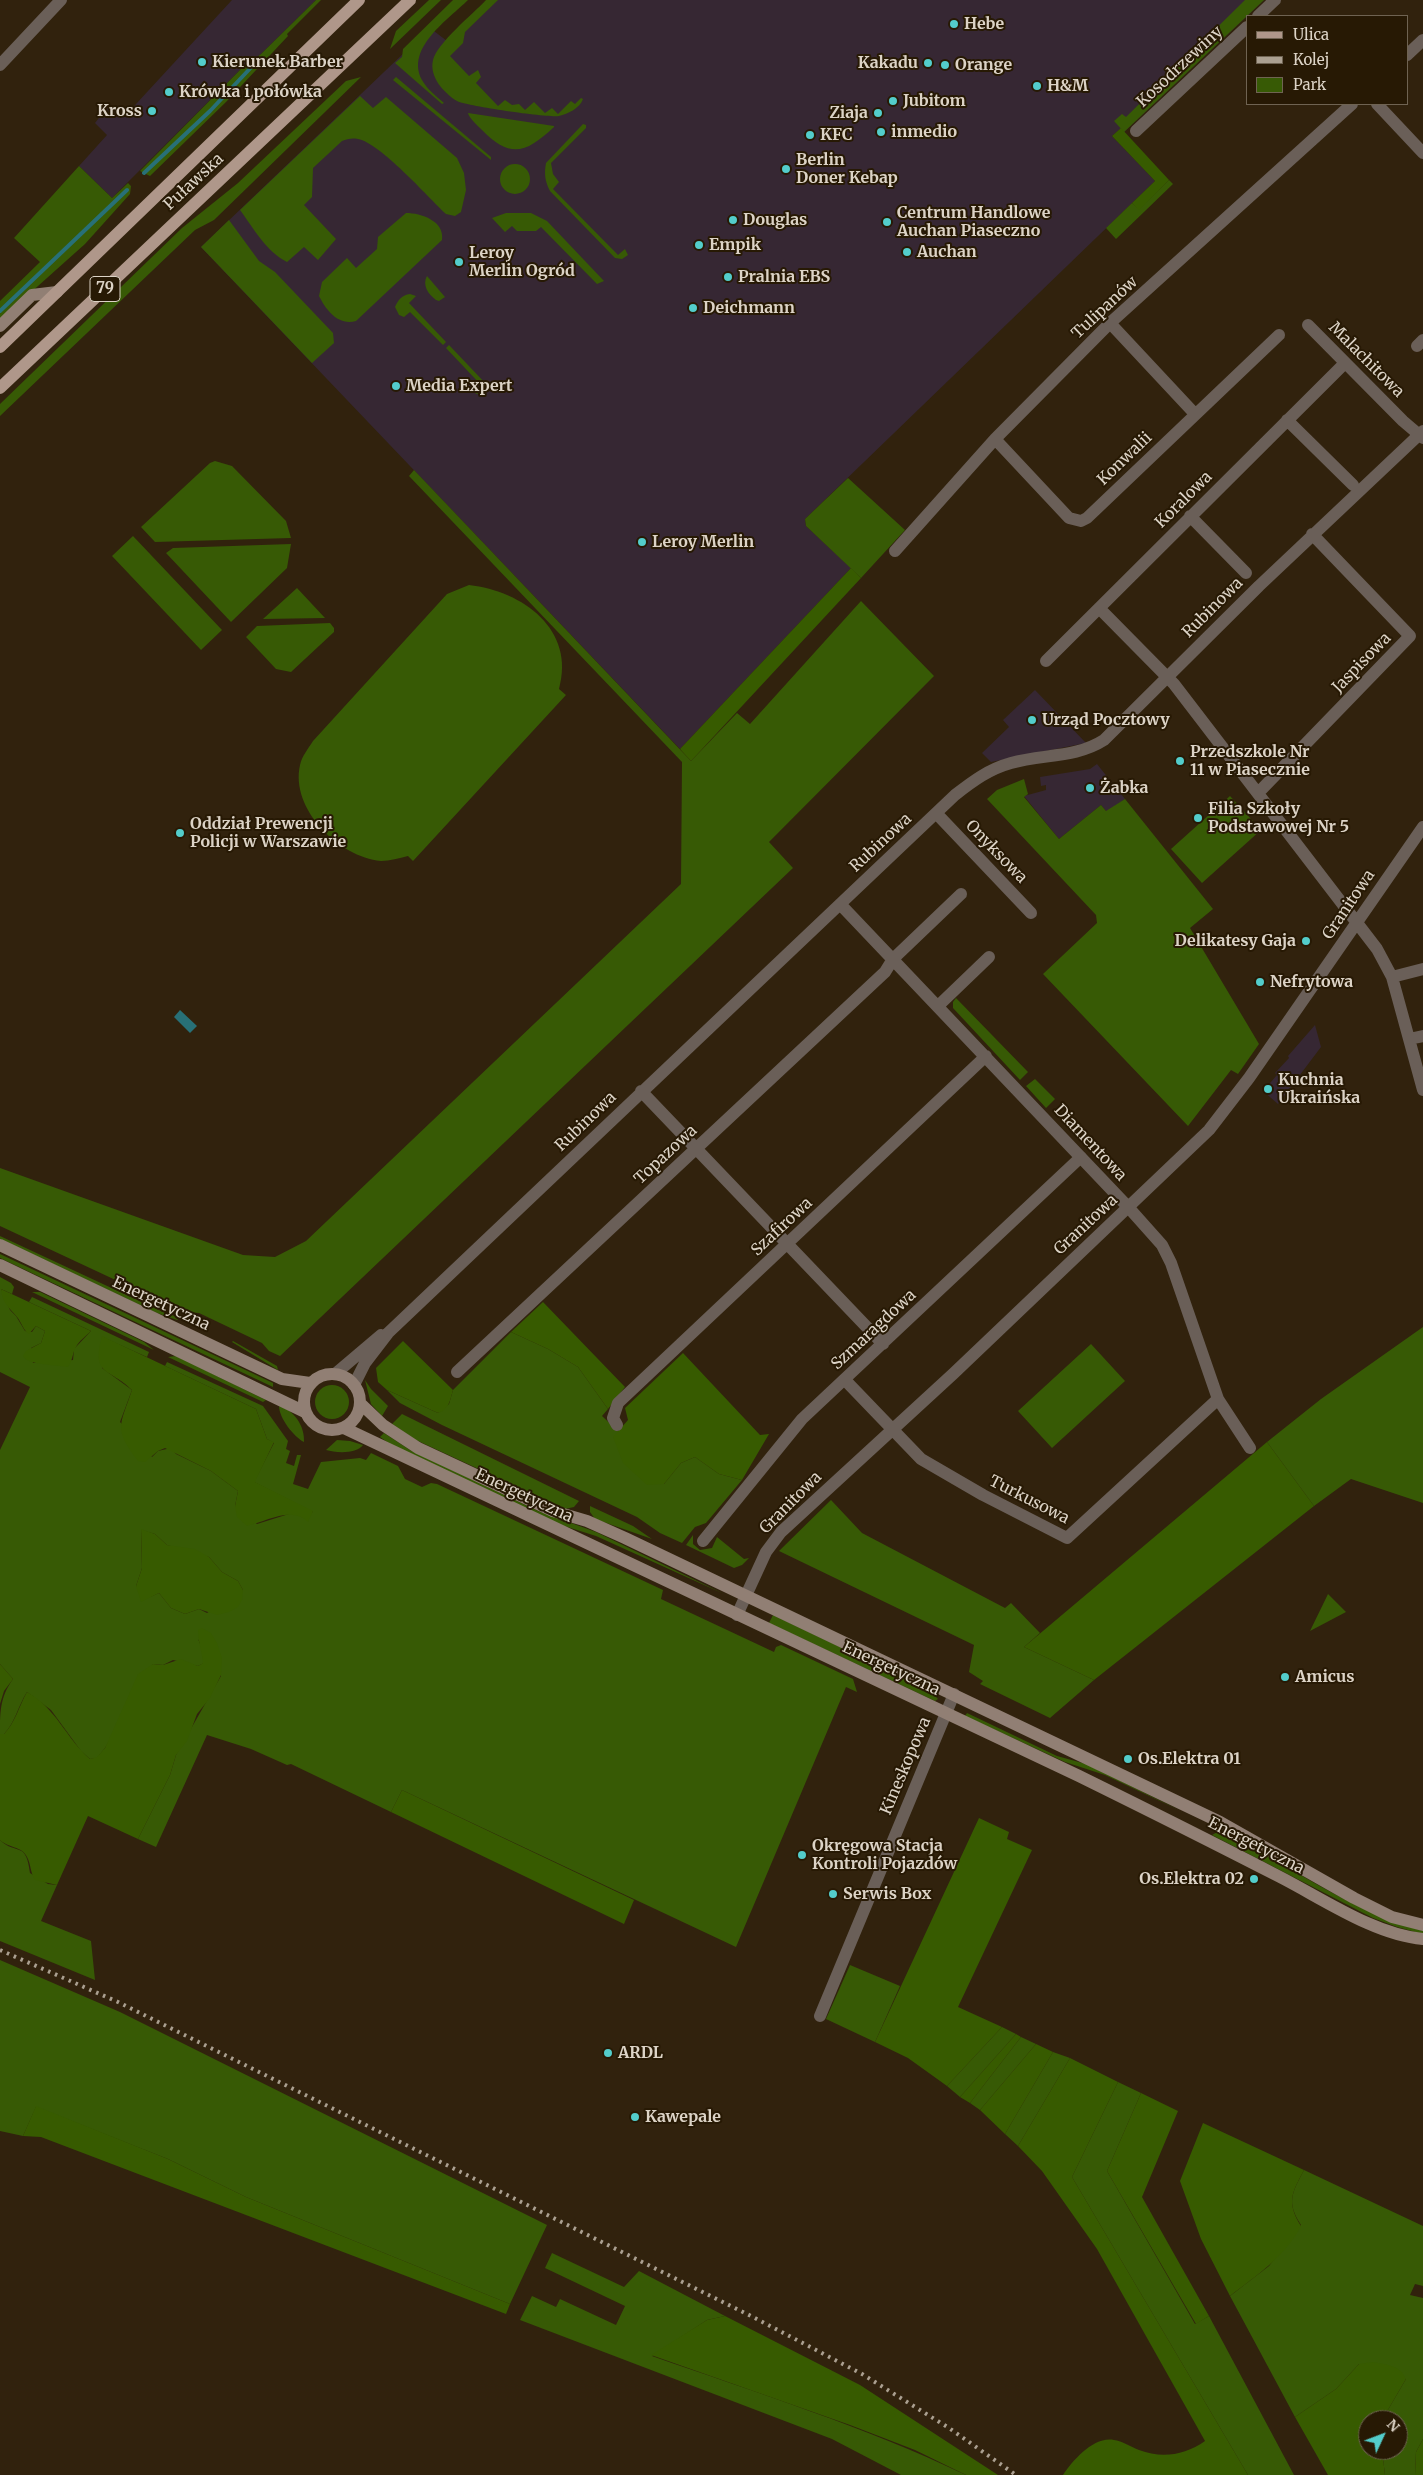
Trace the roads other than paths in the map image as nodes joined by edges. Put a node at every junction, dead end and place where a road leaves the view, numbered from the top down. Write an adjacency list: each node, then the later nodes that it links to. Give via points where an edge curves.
1 (61, 0): 9 (street)
2 (359, 0): 14 (main road, Puławska / 79)
3 (410, 0): 21 (main road, Puławska / 79)
4 (1275, 0): 5 (street)
5 (1259, 15)
6 (1246, 28): 12 (street, Kosodrzewiny)
7 (1423, 40): 8 (street)
8 (1408, 54)
9 (0, 65)
10 (1351, 105): 15 (street, Tulipanów)
11 (1378, 105): 13 (street)
12 (1136, 132)
13 (1423, 153)
14 (57, 292): 17 (street, via 32,295); 19 (main road, Puławska / 79)
15 (1110, 323): 22 (street); 25 (street, Tulipanów)
16 (1308, 325): 20 (street, Malachitowa)
17 (0, 326)
18 (1279, 335): 22 (street, Konwalii)
19 (0, 347)
20 (1345, 362): 23 (street, Koralowa); 24 (street, Malachitowa)
21 (0, 388)
22 (1195, 414): 25 (street, Konwalii, via 1081,521 1069,518)
23 (1287, 420): 26 (street); 27 (street, Koralowa)
24 (1422, 434): 28 (street, Rubinowa)
25 (995, 438): 29 (street, Tulipanów)
26 (1353, 485)
27 (1190, 516): 30 (street); 31 (street, Koralowa)
28 (1312, 534): 33 (street, Rubinowa); 34 (street, Jaspisowa, via 1410,636)
29 (895, 551)
30 (1246, 573)
31 (1099, 608): 32 (street, Koralowa); 33 (street)
32 (1046, 661)
33 (1167, 677): 34 (street); 35 (street, Rubinowa, via 1093,747 1083,752 1013,762 990,770 965,787)
34 (1259, 792): 40 (street)
35 (936, 814): 38 (street, Rubinowa); 39 (street, Onyksowa)
36 (1423, 827): 40 (street, Granitowa)
37 (961, 894): 42 (street, Topazowa)
38 (840, 904): 42 (street, Diamentowa); 50 (street, Rubinowa)
39 (1031, 912)
40 (1358, 923): 44 (street, via 1386,962); 53 (street, Granitowa, via 1209,1130)
41 (989, 957): 45 (street)
42 (893, 959): 45 (street, Diamentowa); 51 (street, Topazowa, via 886,972)
43 (1423, 969): 44 (street)
44 (1392, 977): 47 (street)
45 (938, 1006): 48 (street, Diamentowa)
46 (1423, 1036): 47 (street)
47 (1409, 1039): 49 (street)
48 (986, 1056): 52 (street, Diamentowa); 54 (street, Szafirowa)
49 (1423, 1090)
50 (641, 1091): 51 (street); 57 (street, Rubinowa)
51 (697, 1149): 54 (street); 59 (street, Topazowa)
52 (1081, 1157): 53 (street, Diamentowa); 58 (street, Szmaragdowa)
53 (1129, 1208): 64 (street, Diamentowa, via 1162,1245 1171,1264); 69 (street, Granitowa)
54 (788, 1243): 58 (street); 67 (street, Szafirowa, via 618,1403 613,1418)
55 (0, 1245): 62 (street, Energetyczna, via 282,1380)
56 (0, 1265): 66 (street, Energetyczna)
57 (388, 1333): 60 (street, Rubinowa, via 378,1336); 63 (street, Rubinowa, via 365,1363)
58 (884, 1344): 61 (street, Szmaragdowa)
59 (457, 1372)
60 (335, 1374): 62 (street, Energetyczna, via 323,1375); 63 (street)
61 (845, 1380): 69 (street, Turkusowa); 71 (street, Szmaragdowa, via 802,1419)
62 (310, 1383): 66 (street, via 304,1396)
63 (354, 1385): 65 (street, Energetyczna)
64 (1218, 1399): 69 (street, Turkusowa, via 1067,1538 921,1460); 70 (street, Diamentowa)
65 (360, 1403): 68 (street, via 355,1418); 72 (street, Energetyczna, via 382,1425 418,1448 553,1511 625,1538)
66 (305, 1412): 68 (street, Energetyczna, via 320,1428)
67 (617, 1425)
68 (344, 1428): 73 (street, Energetyczna)
69 (892, 1430): 72 (street, Granitowa, via 777,1537 766,1552)
70 (1250, 1448)
71 (704, 1541)
72 (746, 1596): 73 (street, Granitowa); 74 (street, Energetyczna)
73 (737, 1615): 75 (street, Energetyczna)
74 (954, 1694): 75 (street, Kineskopowa); 76 (street, Energetyczna, via 1220,1822 1308,1874 1392,1917)
75 (946, 1712): 77 (street, Energetyczna, via 1194,1832 1361,1919 1400,1935); 78 (street, Kineskopowa)
76 (1423, 1925)
77 (1423, 1940)
78 (820, 2016)

